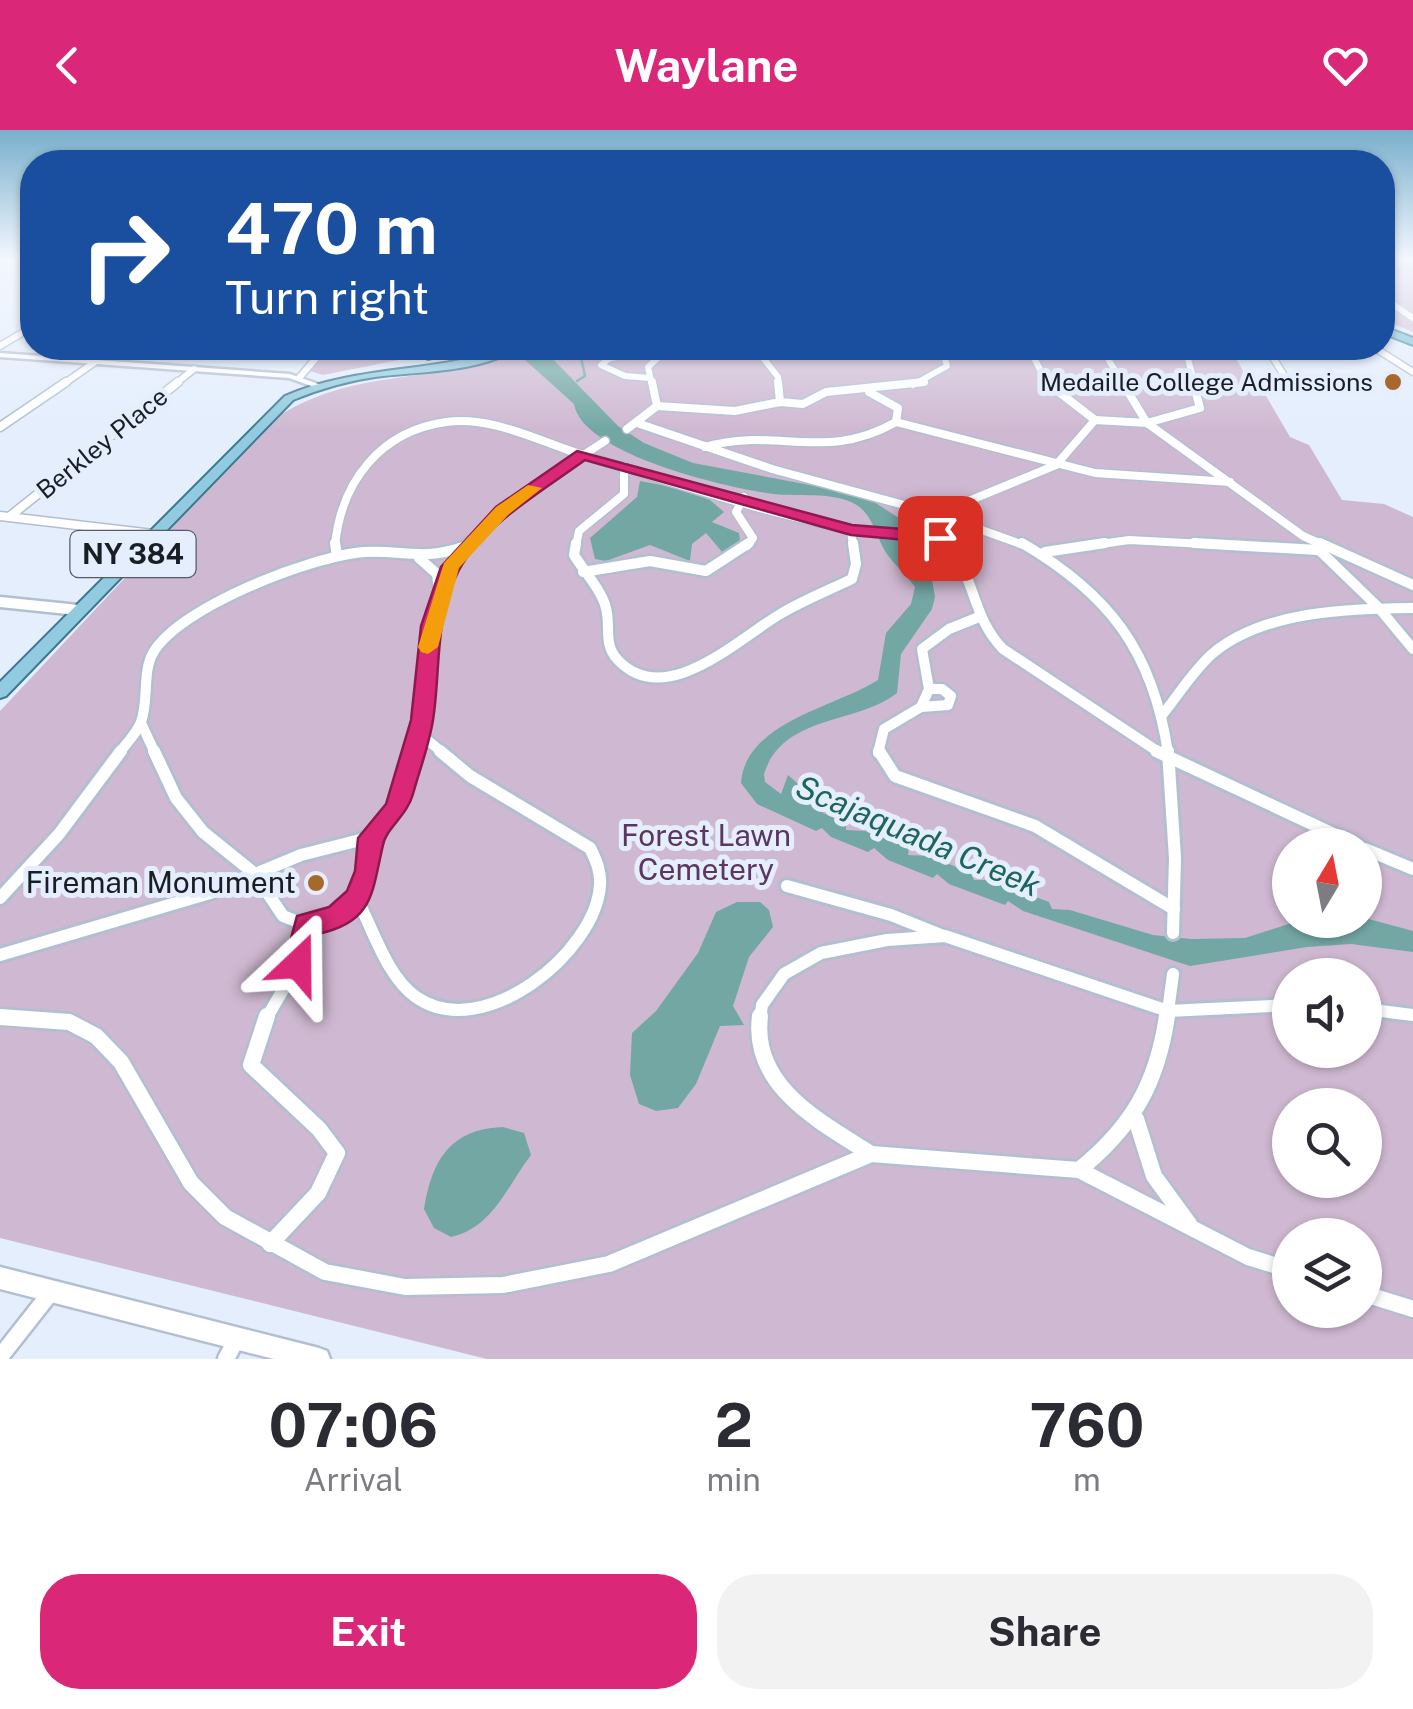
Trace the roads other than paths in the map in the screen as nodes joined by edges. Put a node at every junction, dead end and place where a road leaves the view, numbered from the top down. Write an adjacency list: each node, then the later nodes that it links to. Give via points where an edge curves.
1 (68, 360): 13 (street)
2 (314, 360): 16 (street)
3 (399, 360): 18 (main road, NY 384)
4 (471, 360): 18 (main road, NY 384)
5 (607, 360): 17 (street, via 601,365)
6 (654, 360): 17 (street)
7 (765, 360): 20 (street, via 778,377)
8 (945, 360): 19 (street, via 939,376)
9 (1035, 360): 22 (street, via 1050,389)
10 (1108, 360): 24 (street)
11 (1183, 360): 24 (street, via 1200,408)
12 (1274, 360): 15 (street)
13 (95, 362): 14 (street); 26 (street)
14 (194, 369): 16 (street); 36 (street, Berkley Place)
15 (1284, 377)
16 (300, 378): 18 (street)
17 (650, 378): 21 (street)
18 (317, 385): 38 (main road, NY 384, via 279,405)
19 (864, 391): 20 (street); 23 (street, via 893,402)
20 (780, 402): 21 (street, via 735,410)
21 (657, 406): 25 (street)
22 (1095, 420): 24 (street); 31 (street)
23 (896, 422): 29 (street, via 837,447 732,440); 31 (street)
24 (1147, 423): 33 (street)
25 (640, 424): 27 (street); 29 (street)
26 (0, 428)
27 (627, 429)
28 (605, 441): 30 (street)
29 (705, 448): 35 (street)
30 (583, 455): 32 (street); 41 (street, via 502,511); 44 (street, via 472,422 404,431 384,443 354,480)
31 (1056, 465): 33 (street, via 1148,480); 35 (street)
32 (624, 466): 34 (street); 46 (street, via 624,494 588,521 574,542)
33 (1232, 482): 39 (street)
34 (744, 497): 37 (street); 46 (street, via 736,512 753,538 715,569 693,572 650,561)
35 (936, 514): 40 (street, via 931,523); 43 (street)
36 (5, 517): 38 (street)
37 (851, 530): 40 (street); 46 (street, via 852,579 782,613 694,670 666,677 620,663 608,646 606,606)
38 (153, 534): 52 (main road, NY 384)
39 (1303, 536): 42 (street); 47 (street)
40 (940, 538): 53 (street, via 964,563)
41 (467, 546): 45 (street); 48 (street)
42 (1318, 550): 43 (street, via 1129,540); 50 (street)
43 (1045, 552): 58 (street, via 1111,607 1136,644)
44 (337, 556): 45 (street); 59 (street, via 224,596 164,637 152,654)
45 (419, 558): 48 (street, via 437,574)
46 (583, 572)
47 (1413, 585)
48 (440, 594): 60 (street)
49 (0, 602): 52 (street)
50 (1379, 608): 51 (street); 54 (street); 58 (street, via 1270,628 1217,651)
51 (1413, 608)
52 (78, 610): 56 (main road, NY 384)
53 (980, 618): 55 (street, via 922,649); 61 (street, via 982,628 1038,676)
54 (1413, 649)
55 (929, 689): 57 (street); 57 (street, via 948,692 950,704)
56 (0, 692)
57 (921, 707): 70 (street, via 894,720 879,739 878,754 895,776 1035,826)
58 (1162, 714): 61 (street)
59 (141, 722): 66 (street, via 176,798 204,832); 68 (street, via 59,834)
60 (419, 733): 63 (street, via 397,808); 69 (street, via 470,776 590,848 600,891 535,986 502,1000 444,1007 404,987)
61 (1173, 762): 62 (street); 70 (street)
62 (1319, 828)
63 (370, 838): 66 (street); 69 (street)
64 (1382, 855): 65 (street)
65 (1413, 868)
66 (255, 874): 71 (street, via 284,916); 74 (street)
67 (787, 886): 73 (street)
68 (0, 898)
69 (357, 899): 71 (street, via 336,918)
70 (1174, 909): 72 (street)
71 (306, 925): 85 (street, via 298,964 256,1038 251,1065 326,1134 337,1153 318,1194)
72 (1173, 933)
73 (945, 936): 77 (street); 82 (street, via 821,953 784,974 762,1004 757,1043 774,1081 813,1118)
74 (0, 955)
75 (1172, 974): 77 (street)
76 (1272, 1006): 77 (street)
77 (1168, 1011): 81 (street, via 1158,1066)
78 (1382, 1011): 79 (street)
79 (1413, 1015)
80 (0, 1017): 85 (street, via 69,1022 96,1036 121,1062 191,1183 224,1217)
81 (1136, 1119): 83 (street); 84 (street, via 1157,1186)
82 (870, 1154): 83 (street); 85 (street, via 609,1264 503,1285 405,1287 325,1272)
83 (1079, 1170): 84 (street)
84 (1194, 1229): 86 (street)
85 (270, 1244)
86 (1272, 1264)
87 (0, 1278): 88 (street)
88 (52, 1291): 91 (street); 92 (street)
89 (1382, 1299): 90 (street)
90 (1413, 1308)
91 (231, 1348): 93 (street)
92 (0, 1357)
93 (319, 1359)

